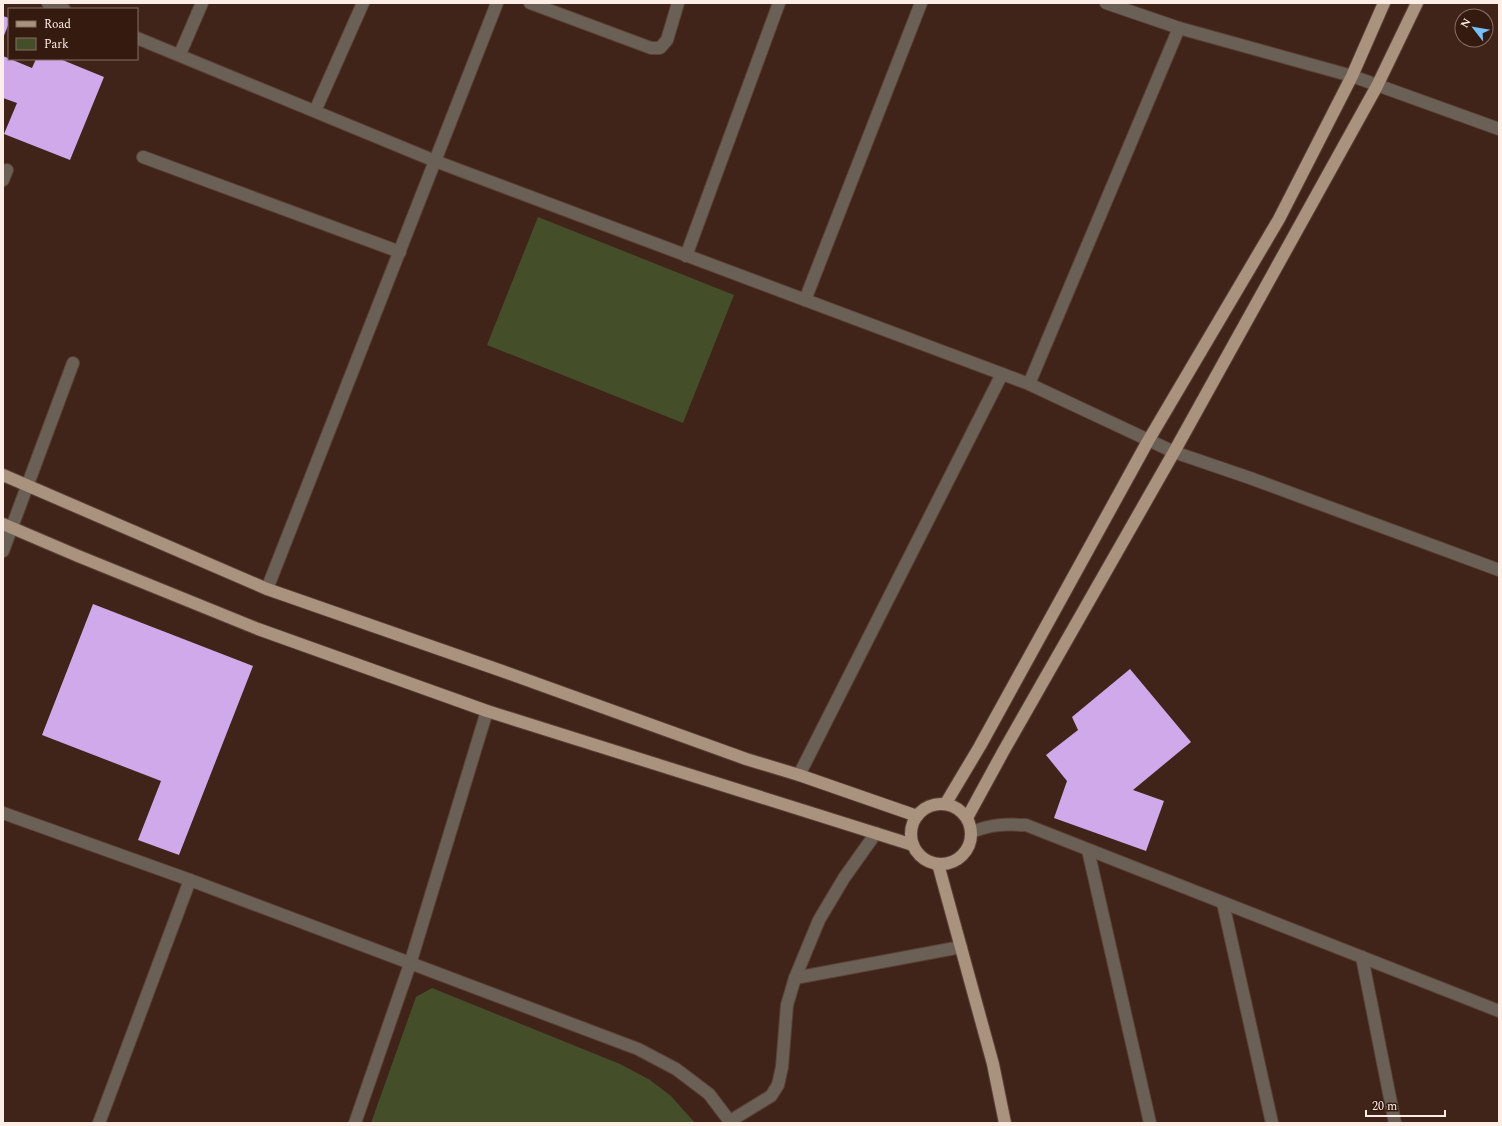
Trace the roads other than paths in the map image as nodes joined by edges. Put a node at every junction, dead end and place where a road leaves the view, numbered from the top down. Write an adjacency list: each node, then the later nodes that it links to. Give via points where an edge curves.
1 (48, 3): 12 (street)
2 (202, 3): 15 (street)
3 (363, 3): 18 (street)
4 (496, 3): 21 (street)
5 (530, 3): 6 (street, via 651,48 660,48 666,40)
6 (678, 3)
7 (779, 3): 23 (street)
8 (922, 3): 24 (street)
9 (1106, 3): 13 (street)
10 (1384, 3): 16 (main road)
11 (1417, 3): 17 (main road)
12 (61, 8)
13 (1180, 28): 16 (street); 27 (street)
14 (138, 38): 15 (street)
15 (180, 54): 18 (street)
16 (1352, 76): 17 (street); 28 (main road, via 1279,219)
17 (1377, 86): 19 (street); 29 (main road)
18 (315, 111): 21 (street)
19 (1499, 129)
20 (143, 156): 22 (street)
21 (435, 161): 22 (street); 23 (street)
22 (400, 252): 35 (street)
23 (686, 256): 24 (street)
24 (805, 300): 26 (street)
25 (74, 363): 31 (street)
26 (1002, 374): 27 (street); 37 (street)
27 (1029, 384): 28 (street)
28 (1148, 441): 29 (street); 38 (main road)
29 (1174, 452): 34 (street); 41 (main road)
30 (3, 475): 31 (main road)
31 (27, 485): 32 (street); 35 (main road)
32 (7, 525): 33 (street); 36 (main road, via 258,629)
33 (3, 551)
34 (1499, 570)
35 (267, 589): 37 (main road, via 510,673 746,759)
36 (487, 711): 43 (main road); 51 (street)
37 (799, 775): 40 (main road)
38 (946, 803): 40 (main road, via 930,806); 41 (main road, via 962,811)
39 (3, 813): 47 (street)
40 (917, 816): 44 (main road, via 912,825)
41 (967, 818): 42 (main road)
42 (972, 832): 45 (street, via 987,826 1026,825); 46 (main road, via 968,848 960,858 950,863)
43 (876, 834): 44 (main road); 52 (street, via 844,878 819,920)
44 (914, 845): 46 (main road, via 923,858)
45 (1088, 850): 48 (street); 58 (street)
46 (938, 864): 49 (main road)
47 (190, 880): 51 (street); 55 (street)
48 (1223, 903): 50 (street); 59 (street)
49 (961, 947): 52 (street); 57 (main road, via 993,1064)
50 (1362, 957): 53 (street); 60 (street)
51 (410, 964): 54 (street, via 638,1049 676,1069 709,1094); 56 (street)
52 (795, 978): 54 (street, via 786,1005 782,1067 778,1085 771,1096)
53 (1499, 1011)
54 (731, 1122)
55 (99, 1123)
56 (355, 1123)
57 (1006, 1123)
58 (1150, 1123)
59 (1272, 1123)
60 (1395, 1123)

